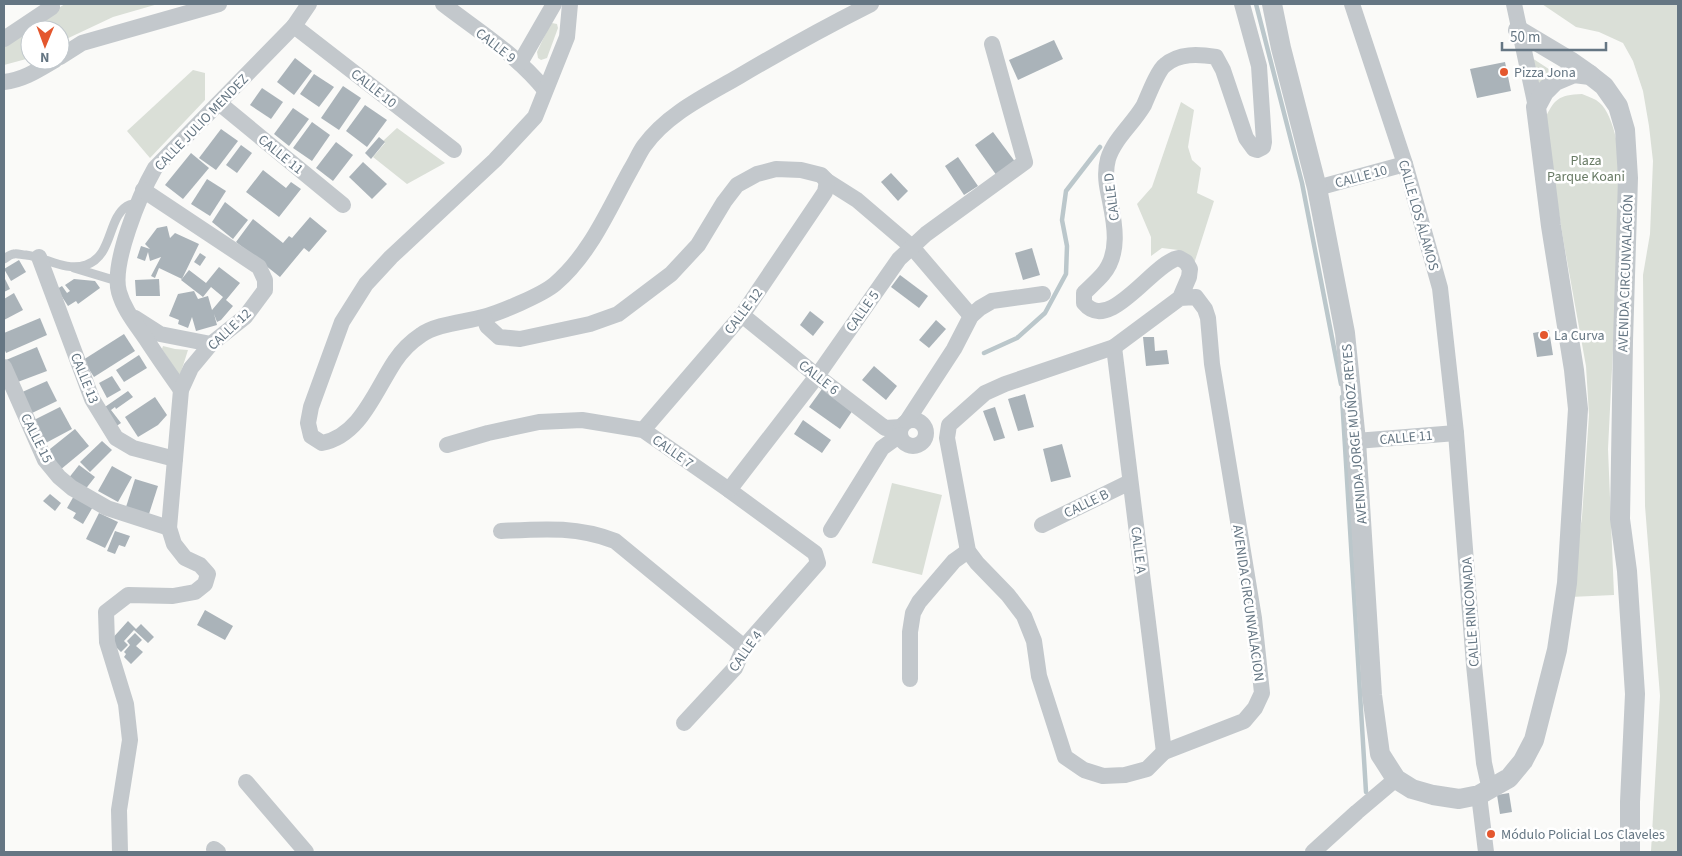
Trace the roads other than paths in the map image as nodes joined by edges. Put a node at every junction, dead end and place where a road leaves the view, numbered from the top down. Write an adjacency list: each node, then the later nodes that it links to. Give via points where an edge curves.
1 (219, 4): 16 (street, via 82,43)
2 (309, 4): 12 (street, CALLE JULIO MENDEZ)
3 (443, 4): 17 (street, CALLE 9)
4 (554, 4): 17 (street)
5 (570, 4): 21 (street, via 567,37)
6 (870, 4): 40 (street, via 808,36 690,105 664,124 645,145 591,243 574,266 552,286)
7 (1242, 4): 36 (street, CALLE D, via 1259,66 1263,146 1254,149 1246,138 1216,57 1192,54 1163,66 1143,107 1108,158 1106,178 1115,245 1104,273 1084,293 1084,303 1089,310 1100,312 1110,308 1136,292 1164,264 1179,258 1190,269)
8 (1272, 4): 27 (street, AVENIDA JORGE MUÑOZ REYES)
9 (1352, 4): 25 (street, CALLE LOS ÁLAMOS)
10 (1514, 4): 13 (street)
11 (52, 7): 14 (street)
12 (294, 26): 22 (street, CALLE JULIO MENDEZ); 24 (street, CALLE 10)
13 (1518, 30): 19 (street, AVENIDA CIRCUNVALACIÓN); 23 (street)
14 (4, 39)
15 (992, 44): 30 (street, CALLE 5, via 1025,162)
16 (70, 51)
17 (520, 63): 21 (street, CALLE 9)
18 (38, 70): 20 (street, via 15,81)
19 (1590, 75): 23 (street, via 1574,73 1555,81); 73 (street, AVENIDA CIRCUNVALACIÓN, via 1604,86 1618,106 1625,130 1628,178 1620,519 1627,571 1635,694)
20 (4, 82)
21 (545, 90): 40 (street, via 535,117 366,284 342,322 318,386 308,423 311,436 322,442 333,440 347,431 361,416 396,360 423,333)
22 (219, 103): 28 (street, CALLE JULIO MENDEZ, via 154,168); 29 (street, CALLE 11)
23 (1536, 107): 68 (street, via 1578,409 1574,497 1567,583 1557,650 1534,740 1523,761 1508,778)
24 (454, 150)
25 (1405, 164): 27 (street, CALLE 10); 48 (street, CALLE LOS ÁLAMOS, via 1440,288)
26 (827, 181): 30 (street, via 857,200); 38 (street, CALLE 12, via 825,192); 40 (street, via 821,175 802,170 776,170 756,174 737,185 698,245 671,274 618,314 590,324 520,339 499,336 487,326)
27 (1317, 188): 51 (street, AVENIDA JORGE MUÑOZ REYES, via 1345,333)
28 (140, 197): 33 (lane, via 122,211 100,255 88,264); 34 (street, CALLE JULIO MENDEZ, via 121,256); 41 (street, CALLE 12, via 259,267 265,280 265,290 245,317)
29 (343, 204)
30 (912, 247): 39 (street); 44 (street, CALLE 5, via 899,259)
31 (39, 256): 32 (lane, via 14,254); 33 (lane); 53 (street, CALLE 13, via 92,399 116,438 133,448)
32 (4, 259)
33 (74, 268): 34 (lane)
34 (117, 282): 37 (street, CALLE JULIO MENDEZ)
35 (1043, 294): 39 (street, via 992,301)
36 (1180, 298): 42 (street); 65 (street, AVENIDA CIRCUNVALACION, via 1196,297 1208,318 1212,364 1254,618 1262,693 1256,708 1244,721)
37 (129, 314): 41 (street, via 160,334); 45 (street, CALLE JULIO MENDEZ)
38 (742, 315): 44 (street, CALLE 6); 47 (street, CALLE 12)
39 (971, 316): 46 (street, via 954,349)
40 (484, 317)
41 (211, 344): 45 (street, CALLE 12, via 191,368)
42 (1114, 347): 50 (street, via 985,393 949,425); 54 (street, CALLE A)
43 (4, 367): 57 (street, CALLE 15, via 45,460 59,477 107,508)
44 (817, 376): 46 (street, CALLE 6, via 885,428); 55 (street, CALLE 5)
45 (181, 390): 53 (street, CALLE 12)
46 (903, 428): 49 (street, via 915,420 923,424); 49 (street, via 905,444 915,446); 58 (street, via 882,448)
47 (643, 430): 52 (street, CALLE 7, via 582,420 539,422); 55 (street, CALLE 7)
48 (1456, 433): 51 (street, CALLE 11); 68 (street, CALLE RINCONADA)
49 (926, 436): 50 (street)
50 (947, 438): 60 (street)
51 (1356, 441): 66 (street, AVENIDA JORGE MUÑOZ REYES, via 1372,695 1380,754)
52 (447, 445)
53 (175, 458): 57 (street, CALLE 12)
54 (1130, 482): 56 (street, CALLE B); 65 (street, CALLE A)
55 (729, 490): 61 (street, CALLE 7)
56 (1042, 525)
57 (169, 528): 69 (street, via 174,544 185,558 200,565 208,574 205,584 195,592 183,595 128,596 106,612 107,642 126,704 130,740 119,810)
58 (831, 530)
59 (501, 531): 62 (street, via 551,528 595,533 615,541)
60 (968, 552): 63 (street, via 954,561 913,613); 65 (street, AVENIDA CIRCUNVALACION, via 1024,616 1034,641 1039,676 1065,757 1084,770 1103,776 1125,775 1147,769)
61 (815, 553): 62 (street, CALLE 4, via 818,563)
62 (744, 648): 64 (street, CALLE 4, via 736,668)
63 (910, 680)
64 (684, 723)
65 (1164, 752)
66 (1396, 779): 68 (street, AVENIDA JORGE MUÑOZ REYES, via 1412,789 1433,795 1459,799); 71 (street)
67 (246, 782): 70 (street)
68 (1485, 793): 72 (street, CALLE RINCONADA)
69 (120, 852)
70 (306, 852)
71 (1313, 852)
72 (1486, 852)
73 (1630, 852)

